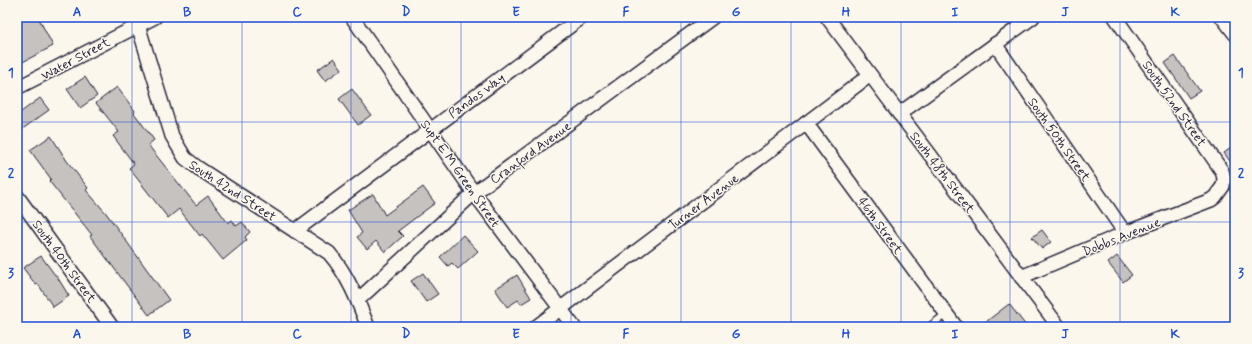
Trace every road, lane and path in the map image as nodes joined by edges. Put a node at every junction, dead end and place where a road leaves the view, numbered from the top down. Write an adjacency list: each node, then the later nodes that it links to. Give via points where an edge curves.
1 (155, 17): 9 (street, Water Street)
2 (352, 17): 16 (street, Supt E M Green Street)
3 (582, 17): 16 (street, Pandos Way)
4 (713, 17): 18 (street, Cranford Avenue)
5 (827, 17): 12 (street, South 48th Street)
6 (1033, 17): 11 (street)
7 (1115, 17): 17 (street, South 52nd Street, via 1222,171 1223,186)
8 (1222, 17): 10 (street)
9 (138, 25): 13 (street, Water Street); 20 (street, South 42nd Street, via 172,136 185,158)
10 (1235, 34)
11 (995, 44): 14 (street); 21 (street, South 50th Street)
12 (870, 75): 14 (street, South 48th Street); 15 (street, Turner Avenue)
13 (17, 88)
14 (899, 114): 22 (street, South 48th Street)
15 (806, 123): 24 (street, Turner Avenue); 25 (street, 46th Street)
16 (429, 129): 18 (street, Supt E M Green Street); 20 (street, Pandos Way)
17 (1218, 192): 21 (street, Dobbs Avenue, via 1215,197 1200,205)
18 (474, 193): 23 (street, Cranford Avenue); 24 (street, Supt E M Green Street)
19 (17, 196): 26 (street, South 40th Street)
20 (295, 231): 23 (street, South 42nd Street, via 329,253 337,262)
21 (1125, 233): 22 (street, Dobbs Avenue)
22 (1021, 277): 32 (street, South 48th Street)
23 (358, 300): 27 (street, South 42nd Street)
24 (560, 309): 28 (street, Turner Avenue); 29 (street, Supt E M Green Street)
25 (946, 314): 30 (lane); 31 (street, 46th Street)
26 (112, 327)
27 (368, 327)
28 (536, 327)
29 (574, 327)
30 (929, 327)
31 (956, 327)
32 (1059, 327)

